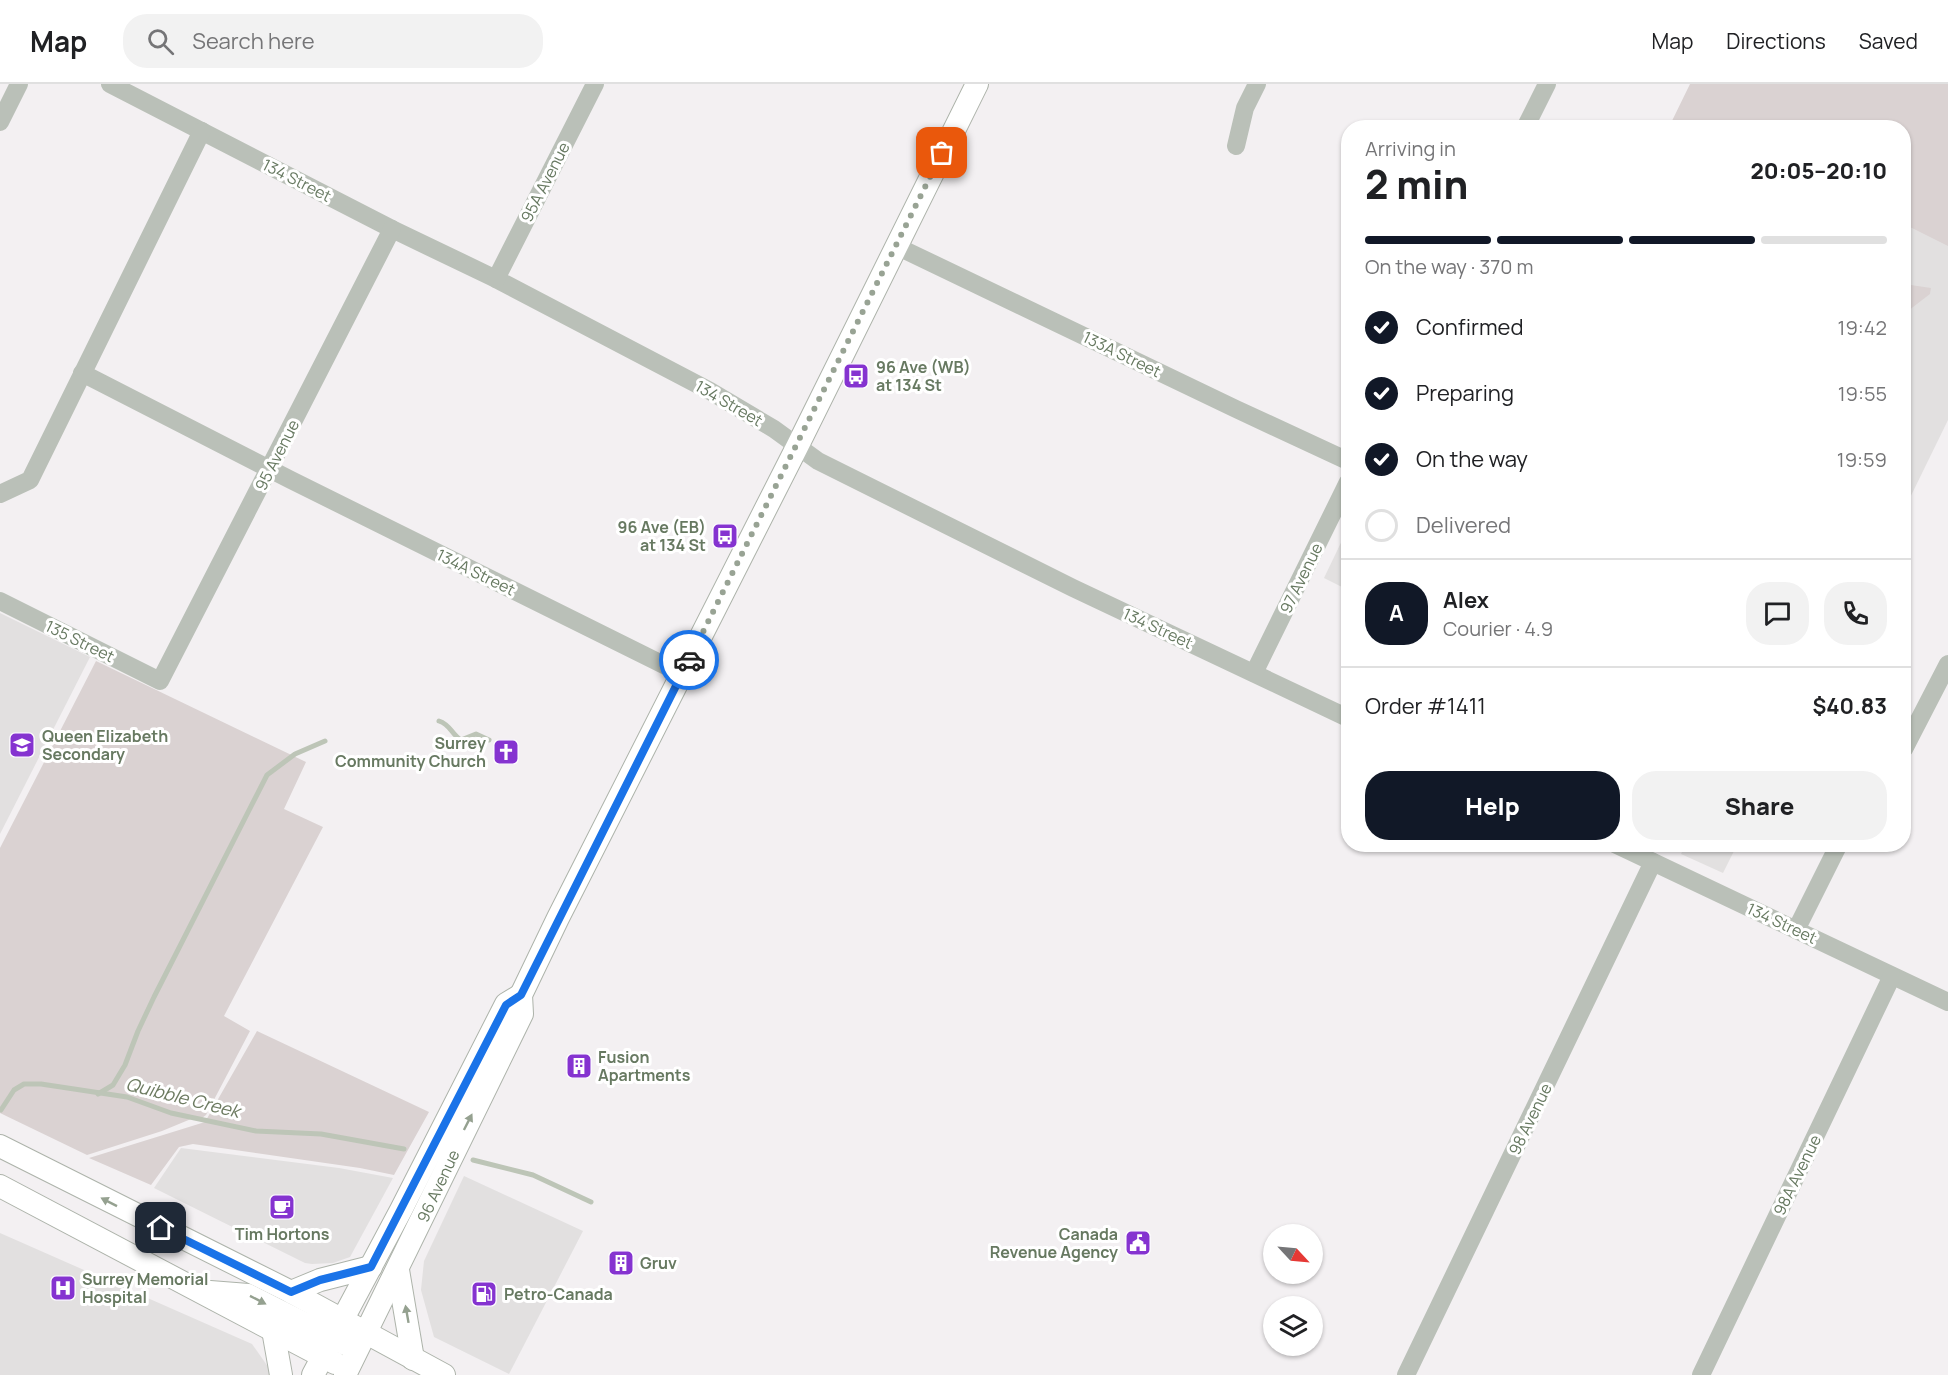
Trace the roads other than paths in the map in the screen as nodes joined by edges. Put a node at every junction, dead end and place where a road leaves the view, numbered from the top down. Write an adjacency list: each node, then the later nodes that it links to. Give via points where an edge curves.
1 (19, 84): 8 (street)
2 (110, 84): 9 (street, 134 Street)
3 (595, 84): 13 (street, 95A Avenue)
4 (977, 84): 12 (main road, 96 Avenue)
5 (1257, 84): 10 (street, via 1245,108)
6 (1546, 84): 7 (street)
7 (1529, 120)
8 (0, 122)
9 (202, 131): 11 (street, 134 Street); 14 (street)
10 (1236, 146)
11 (392, 229): 13 (street, 134 Street); 17 (street, 95 Avenue)
12 (896, 246): 15 (main road, 96 Avenue); 16 (street, 133A Street)
13 (496, 279): 15 (street, 134 Street, via 710,391)
14 (82, 373): 17 (street, 134A Street); 18 (street, via 30,480)
15 (797, 447): 22 (street, 134 Street, via 1073,588); 23 (main road, 96 Avenue)
16 (1341, 458)
17 (270, 470): 23 (street, 134A Street); 24 (street, 95 Avenue)
18 (0, 494)
19 (1341, 496): 22 (street, 97 Avenue)
20 (0, 601): 24 (street, 135 Street)
21 (1948, 664): 26 (street)
22 (1254, 673): 25 (street, 134 Street)
23 (682, 674): 32 (main road, 96 Avenue)
24 (160, 681)
25 (1341, 715)
26 (1911, 735)
27 (1632, 852): 29 (street, 134 Street)
28 (1835, 852): 30 (street)
29 (1653, 862): 30 (street, 134 Street); 46 (street, 98 Avenue)
30 (1796, 930): 31 (street, 134 Street)
31 (1892, 976): 33 (street, 134 Street); 47 (street, 98A Avenue)
32 (521, 995): 36 (main road, 96 Avenue, via 506,1005); 37 (main road, 96 Avenue, one-way to 32, via 522,1014)
33 (1948, 1002)
34 (0, 1146): 39 (main road, one-way to 34)
35 (0, 1186): 38 (main road)
36 (371, 1267): 39 (main road); 41 (main road, 96 Avenue)
37 (398, 1270): 42 (main road, one-way to 37); 43 (main road, 96 Avenue)
38 (201, 1292): 40 (main road); 41 (main road, one-way to 41, via 248,1295)
39 (291, 1292): 41 (main road)
40 (273, 1330): 41 (main road); 44 (main road)
41 (328, 1348): 43 (main road); 43 (main road)
42 (413, 1359): 43 (main road); 45 (main road)
43 (354, 1361)
44 (281, 1375)
45 (444, 1375)
46 (1406, 1375)
47 (1701, 1375)

